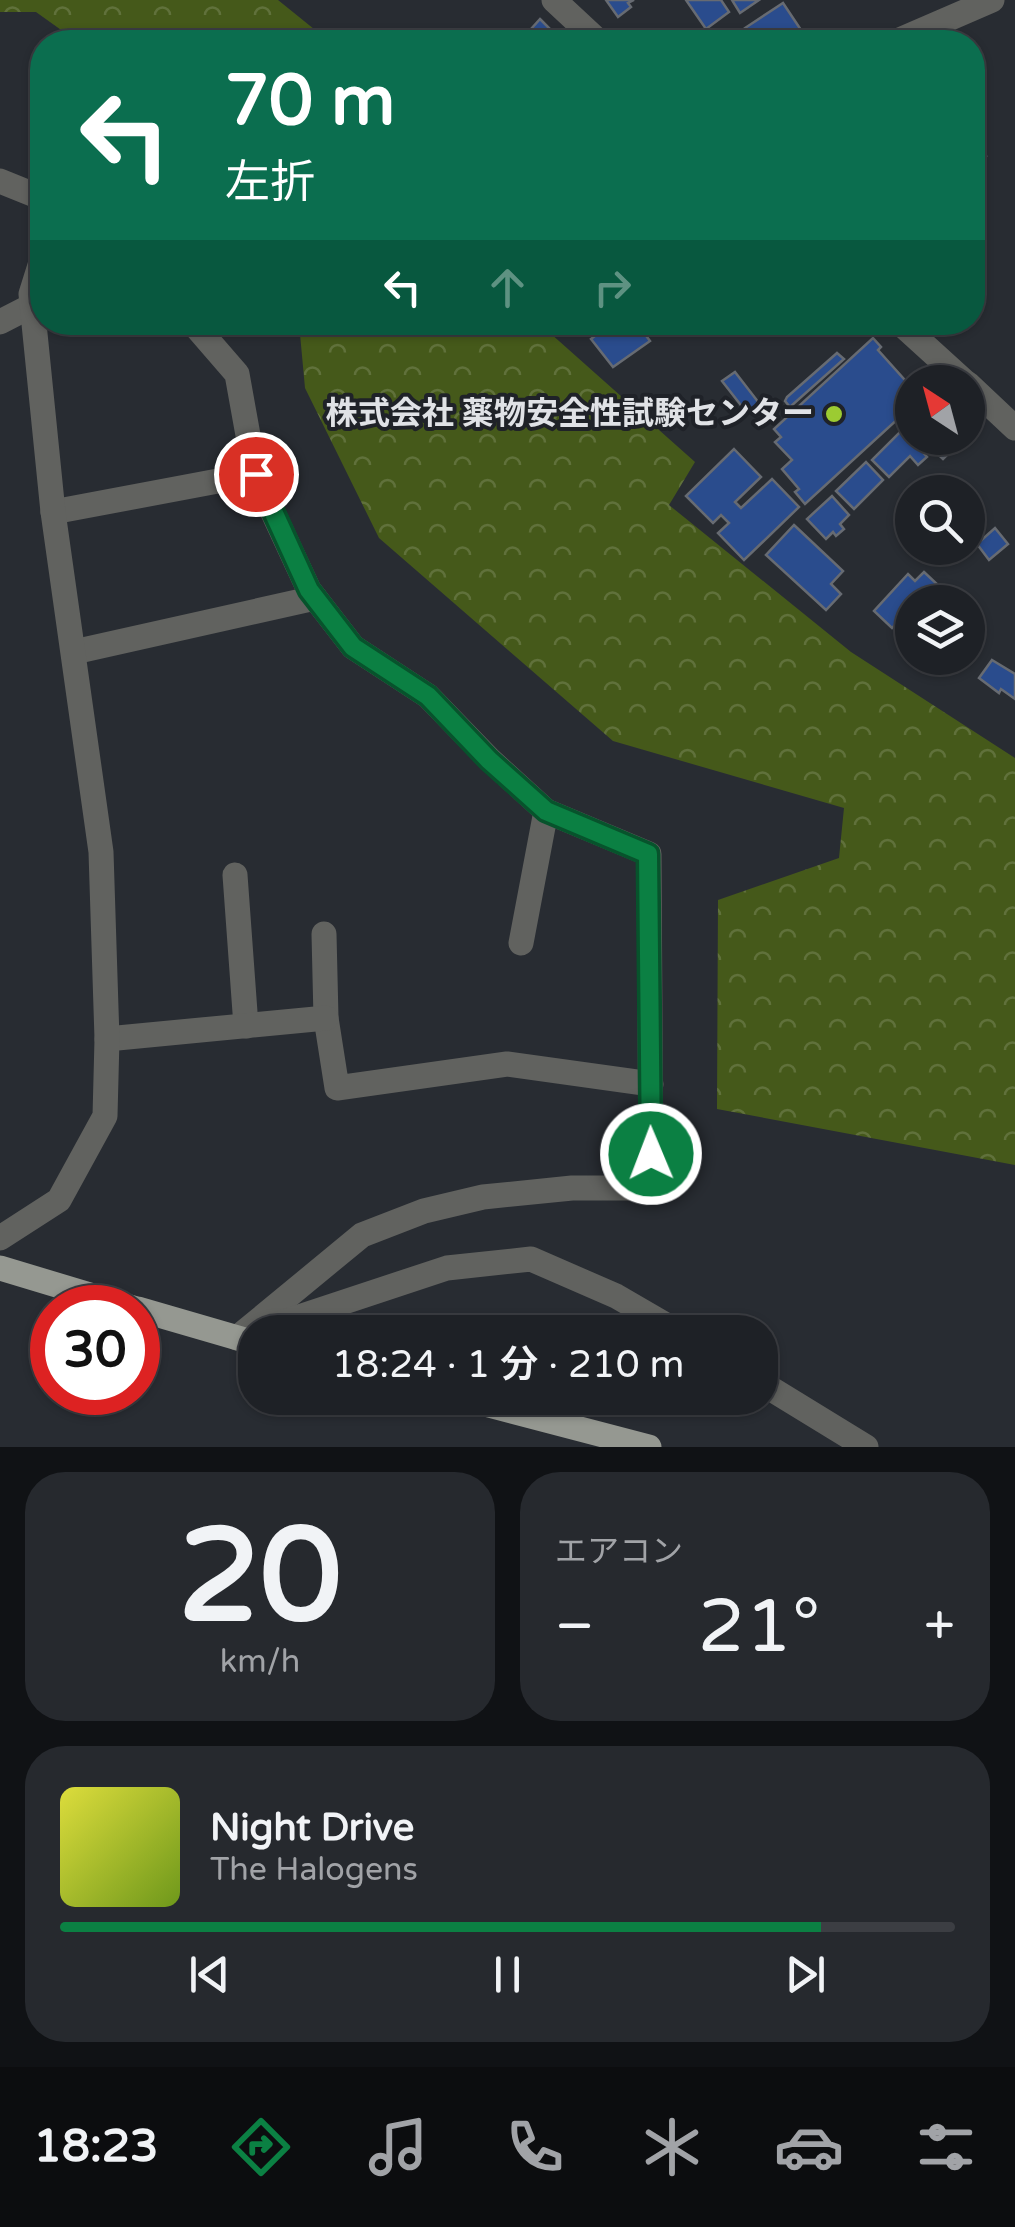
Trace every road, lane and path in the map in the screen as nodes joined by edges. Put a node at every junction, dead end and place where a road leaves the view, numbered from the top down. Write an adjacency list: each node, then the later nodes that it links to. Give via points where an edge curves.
1 (554, 0): 3 (street)
2 (992, 0): 4 (street)
3 (586, 30)
4 (923, 30)
5 (0, 181): 6 (street)
6 (30, 193)
7 (30, 306): 8 (street)
8 (0, 322)
9 (35, 335): 16 (street)
10 (203, 335): 15 (street, via 237,374)
11 (913, 335): 12 (street)
12 (945, 365)
13 (985, 401): 14 (street)
14 (1015, 428)
15 (256, 474): 16 (street); 17 (street)
16 (54, 512): 18 (street)
17 (315, 598): 18 (street); 19 (street, via 353,647 428,696)
18 (74, 652): 25 (street, via 101,852)
19 (546, 811): 22 (street); 26 (street, via 648,854)
20 (235, 875): 24 (street)
21 (324, 934): 23 (street)
22 (521, 943)
23 (326, 1018): 24 (street); 26 (street, via 337,1088 507,1064)
24 (246, 1026): 25 (street)
25 (107, 1039): 27 (street, via 105,1116 59,1200)
26 (650, 1084): 31 (street, via 652,1188 483,1196 424,1211 362,1235)
27 (0, 1238)
28 (0, 1268): 29 (main road)
29 (58, 1285)
30 (160, 1315): 34 (main road)
31 (274, 1315)
32 (318, 1315): 33 (street, via 447,1268 531,1259)
33 (649, 1315)
34 (238, 1339)
35 (778, 1393): 38 (street)
36 (527, 1415): 37 (main road)
37 (650, 1447)
38 (866, 1447)

